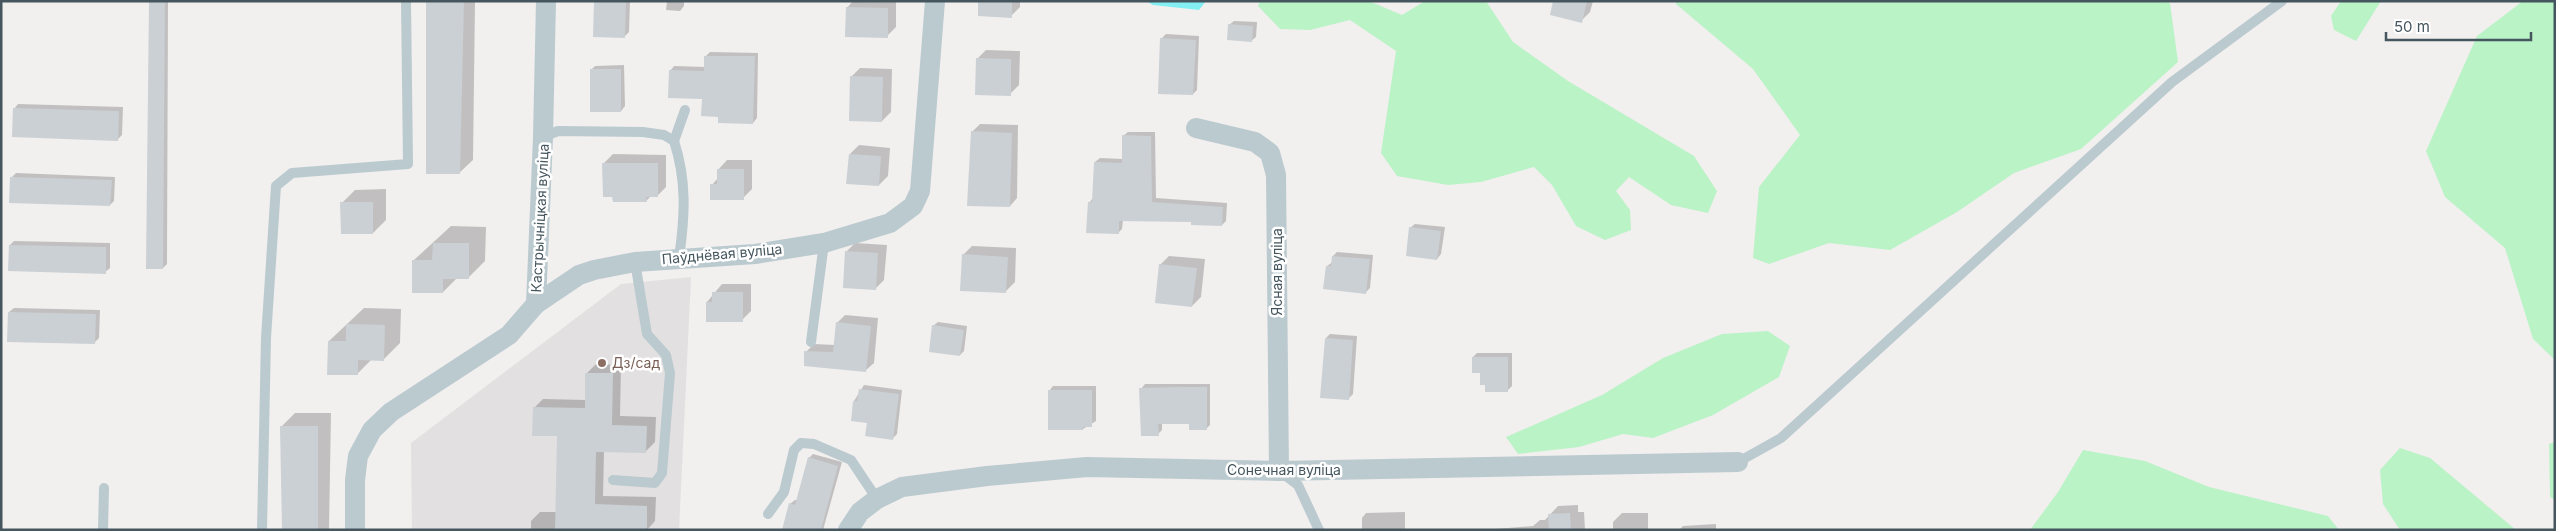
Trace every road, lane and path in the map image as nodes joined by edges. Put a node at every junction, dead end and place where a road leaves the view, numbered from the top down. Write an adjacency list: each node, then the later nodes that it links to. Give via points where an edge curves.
1 (406, 1): 21 (lane, via 408,164 292,173 276,186 266,338)
2 (546, 1): 7 (street, Кастрычніцкая вуліца)
3 (935, 1): 9 (street, Паўднёвая вуліца, via 920,191 913,206 890,223)
4 (2282, 1): 14 (lane, via 2172,82 1780,438)
5 (685, 110): 8 (lane)
6 (1196, 128): 15 (street, Ясная вуліца, via 1255,142 1270,153 1276,175)
7 (543, 137): 8 (lane, via 558,131 643,132); 12 (street, Кастрычніцкая вуліца)
8 (674, 140): 10 (lane, via 683,172 684,229)
9 (824, 243): 10 (street, Паўднёвая вуліца, via 755,254); 13 (lane)
10 (679, 258): 11 (street, Паўднёвая вуліца)
11 (636, 262): 12 (street, Паўднёвая вуліца, via 579,275); 16 (lane, via 647,334 666,355 670,373 662,473 654,483)
12 (536, 304): 22 (street, Кастрычніцкая вуліца, via 509,335 399,406 372,430 358,456)
13 (811, 342)
14 (1738, 462): 15 (street, Сонечная вуліца)
15 (1279, 471): 18 (street, Сонечная вуліца, via 1087,467 902,488); 24 (lane, via 1298,485)
16 (613, 480)
17 (104, 488): 20 (lane)
18 (877, 499): 19 (lane, via 851,460 814,444 801,443 794,450 784,492); 23 (street, Сонечная вуліца, via 860,512)
19 (768, 514)
20 (104, 530)
21 (262, 530)
22 (355, 530)
23 (848, 530)
24 (1319, 530)

